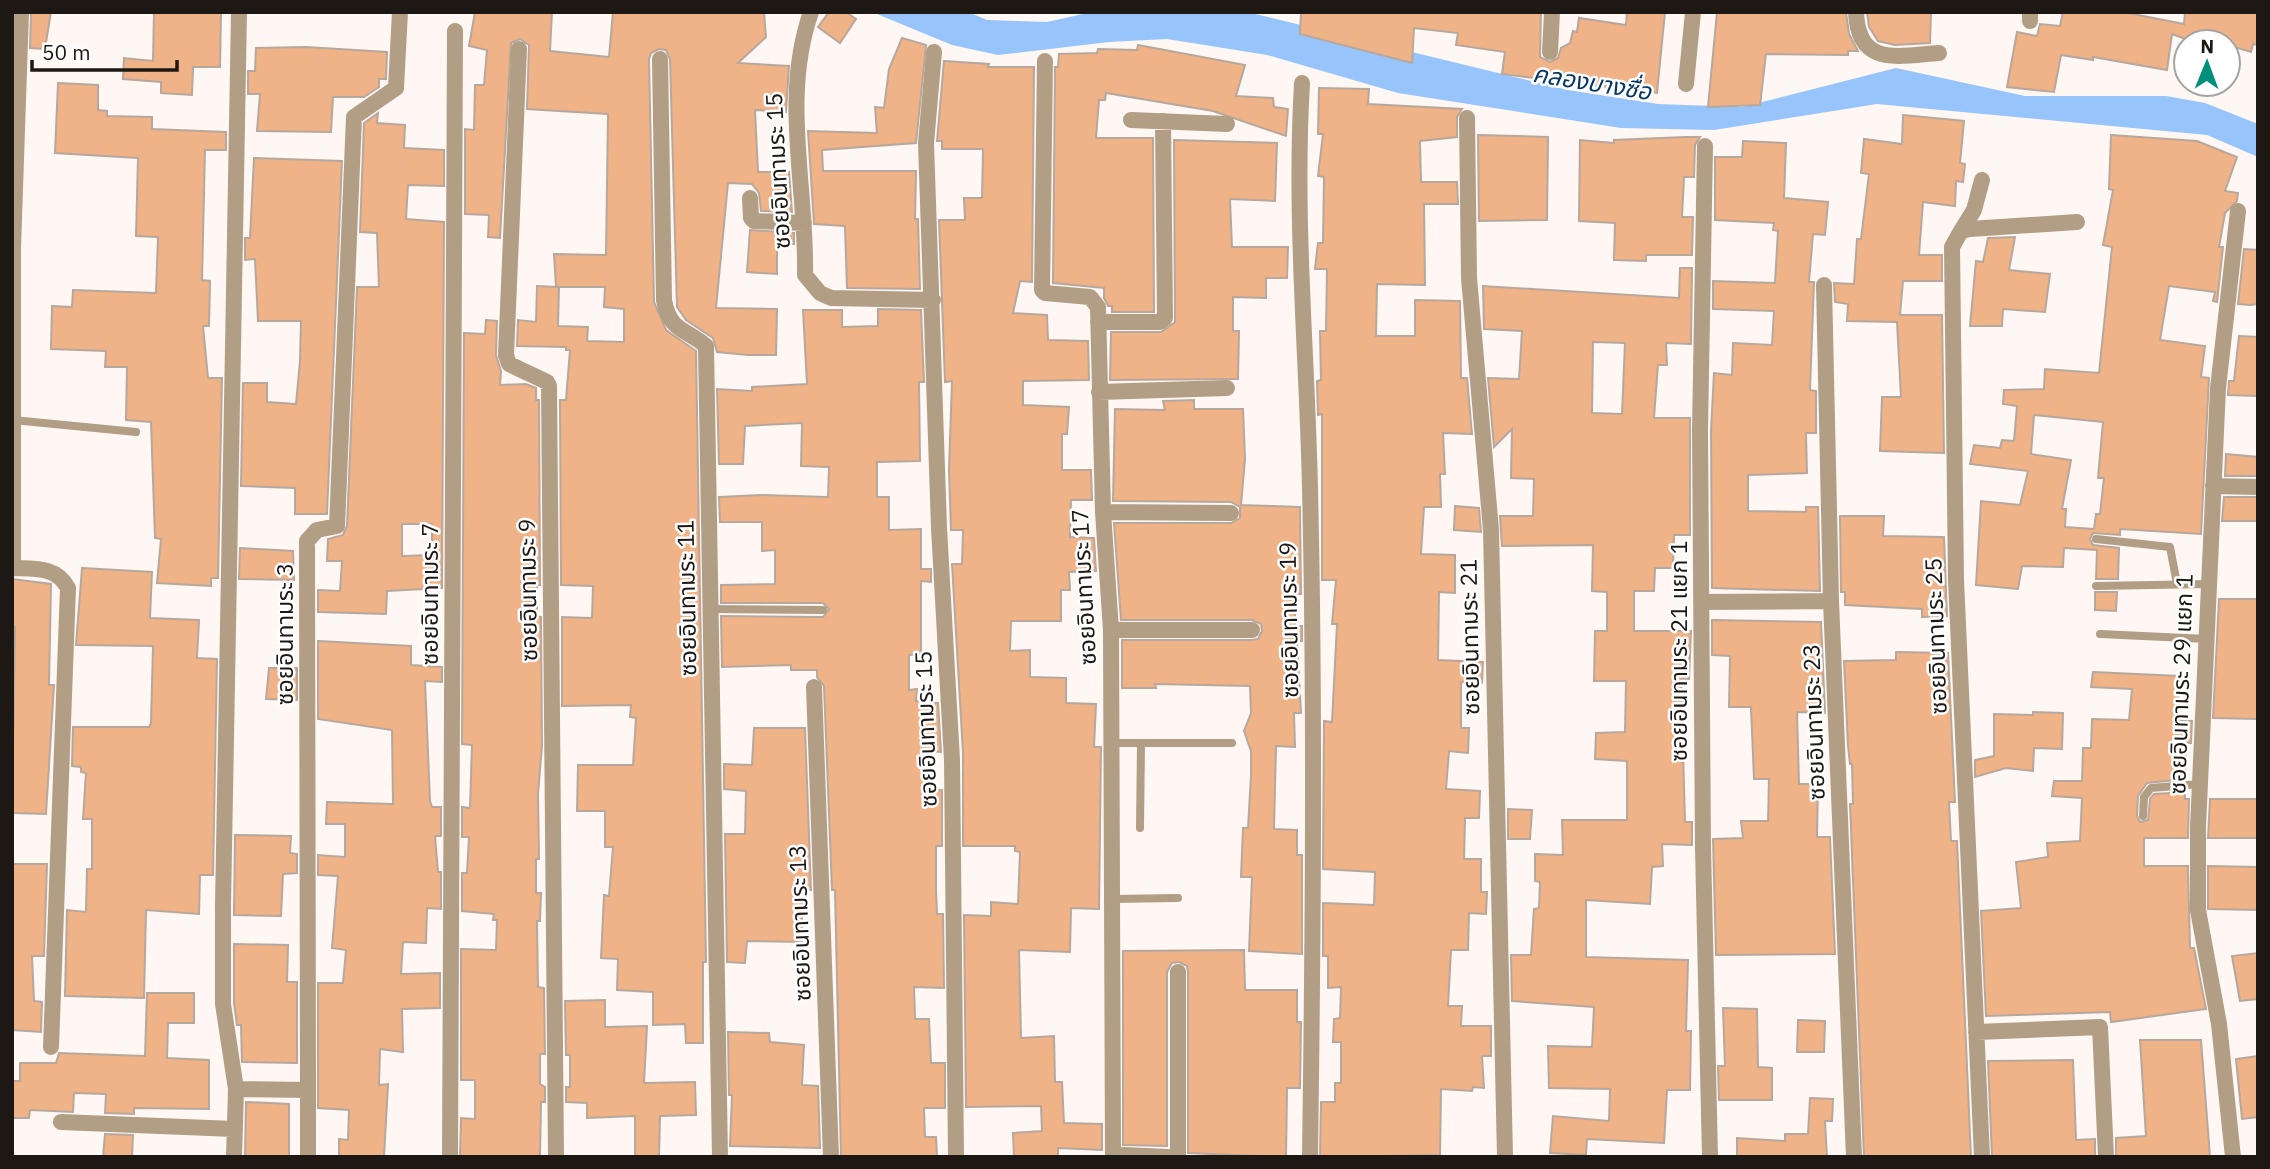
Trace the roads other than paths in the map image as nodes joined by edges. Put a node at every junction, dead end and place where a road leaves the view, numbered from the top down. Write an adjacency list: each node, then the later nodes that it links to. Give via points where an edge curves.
1 (21, 12): 33 (street, via 13,234)
2 (239, 12): 64 (street, via 223,905 223,1004)
3 (400, 12): 65 (street, ซอยอินทามระ 3, via 396,88 354,117 337,526 311,533 307,541)
4 (1552, 12): 11 (street)
5 (1693, 12): 16 (street)
6 (1856, 12): 12 (street, via 1856,31 1873,52)
7 (811, 13): 26 (street, ซอยอินทามระ 15, via 797,68 794,104)
8 (455, 32): 71 (street, ซอยอินทามระ 7)
9 (519, 49): 72 (street, ซอยอินทามระ 9, via 506,355 509,363 549,386)
10 (934, 52): 29 (street, ซอยอินทามระ 15, via 926,143)
11 (1550, 52)
12 (1939, 54)
13 (660, 59): 46 (street, ซอยอินทามระ 11, via 664,300 678,331 706,346)
14 (1045, 61): 30 (street, ซอยอินทามระ 17, via 1041,290 1090,297 1098,307)
15 (1303, 83): 78 (street, ซอยอินทามระ 19, via 1298,216 1310,484 1314,832)
16 (1686, 85)
17 (1467, 118): 79 (street, ซอยอินทามระ 21, via 1469,278 1491,530)
18 (1130, 120): 19 (street)
19 (1163, 121): 20 (street); 30 (street, via 1166,318 1160,322)
20 (1227, 124)
21 (1705, 146): 45 (street, ซอยอินทามระ 21 แยก 1)
22 (1982, 180): 27 (street, ซอยอินทามระ 25, via 1974,210)
23 (750, 198): 26 (street, via 752,220)
24 (2238, 211): 35 (street, ซอยอินทามระ 29 แยก 1, via 2223,327)
25 (2077, 222): 27 (street)
26 (804, 223): 29 (street, ซอยอินทามระ 15, via 805,275 820,293 831,298)
27 (1961, 231): 62 (street, ซอยอินทามระ 25, via 1952,247 1956,580)
28 (1824, 285): 44 (street, ซอยอินทามระ 23)
29 (933, 300): 75 (street, ซอยอินทามระ 15, via 952,760)
30 (1098, 322): 32 (street, ซอยอินทามระ 17)
31 (1227, 388): 32 (street)
32 (1099, 391): 37 (street, ซอยอินทามระ 17)
33 (13, 421): 34 (lane); 40 (street)
34 (136, 432)
35 (2213, 486): 36 (street); 42 (street, ซอยอินทามระ 29 แยก 1)
36 (2258, 487)
37 (1103, 512): 38 (street); 48 (street, ซอยอินทามระ 17)
38 (1231, 513)
39 (2096, 539): 41 (lane, via 2170,547)
40 (13, 568): 63 (street, via 52,570 68,588)
41 (2177, 584): 42 (lane); 43 (lane)
42 (2207, 584): 51 (street, ซอยอินทามระ 29 แยก 1)
43 (2096, 586)
44 (1831, 601): 45 (street); 81 (street, ซอยอินทามระ 23)
45 (1701, 602): 80 (street, ซอยอินทามระ 21 แยก 1)
46 (709, 610): 47 (lane); 73 (street, ซอยอินทามระ 11)
47 (823, 611)
48 (1111, 630): 49 (street); 53 (street, ซอยอินทามระ 17)
49 (1252, 630)
50 (2100, 634): 51 (lane)
51 (2207, 639): 56 (street, ซอยอินทามระ 29 แยก 1)
52 (814, 688): 74 (street, ซอยอินทามระ 13)
53 (1111, 743): 54 (lane); 60 (street, ซอยอินทามระ 17)
54 (1141, 743): 55 (lane); 58 (lane)
55 (1232, 743)
56 (2200, 784): 57 (lane, via 2151,788 2144,797); 84 (street, ซอยอินทามระ 29 แยก 1, via 2198,910 2217,1011)
57 (2143, 816)
58 (1140, 828)
59 (1178, 898): 60 (lane)
60 (1112, 899): 68 (street, ซอยอินทามระ 17)
61 (1178, 972): 77 (street)
62 (1976, 1032): 82 (street, ซอยอินทามระ 25); 83 (street, via 2100,1027)
63 (51, 1047)
64 (236, 1089): 65 (street); 67 (street)
65 (308, 1090): 70 (street, ซอยอินทามระ 3)
66 (61, 1122): 67 (street)
67 (234, 1129): 69 (street)
68 (1118, 1156): 76 (street)
69 (234, 1157)
70 (307, 1157)
71 (450, 1157)
72 (556, 1157)
73 (720, 1157)
74 (831, 1157)
75 (956, 1157)
76 (1168, 1157)
77 (1178, 1157)
78 (1310, 1157)
79 (1504, 1157)
80 (1710, 1157)
81 (1854, 1157)
82 (1982, 1157)
83 (2106, 1157)
84 (2232, 1157)

